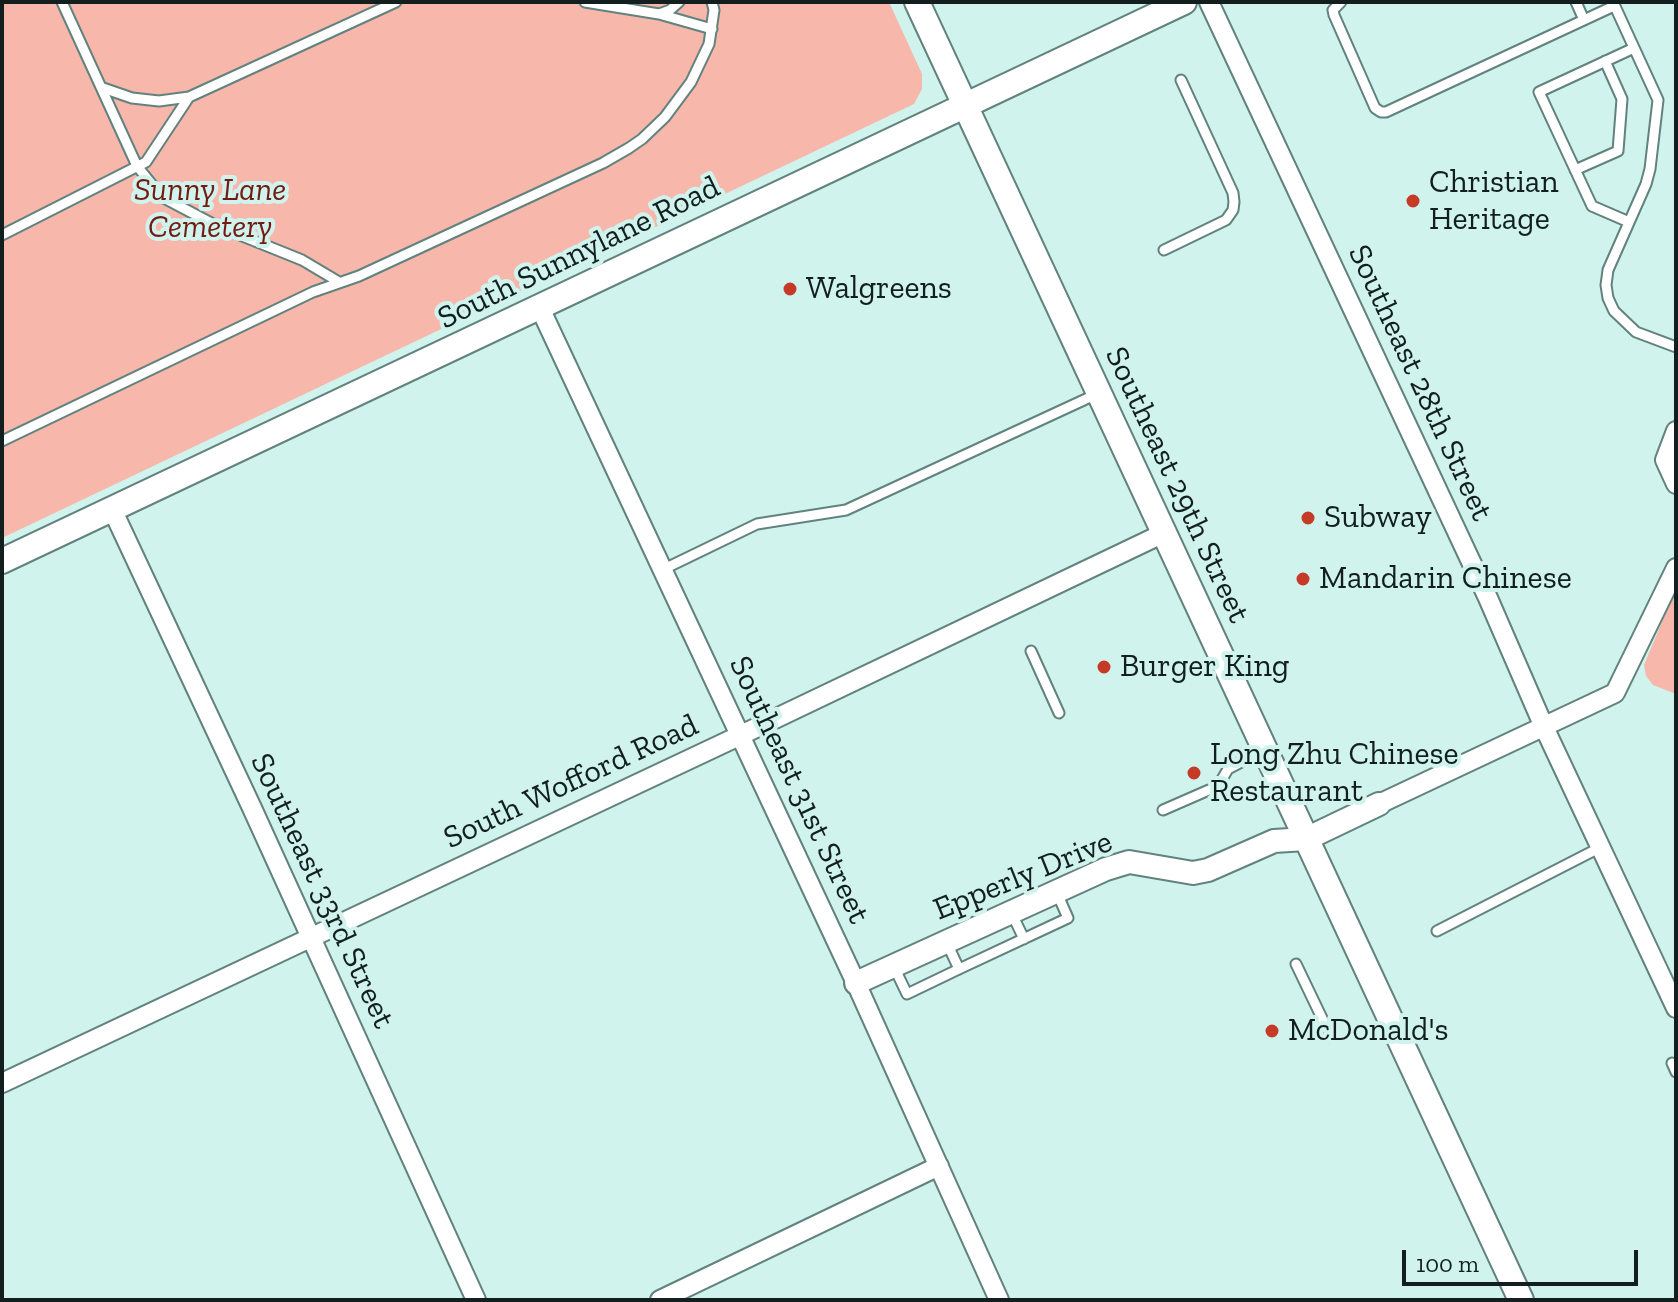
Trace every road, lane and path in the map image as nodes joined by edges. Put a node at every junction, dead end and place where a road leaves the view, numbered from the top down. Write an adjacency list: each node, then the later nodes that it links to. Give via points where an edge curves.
1 (62, 2): 18 (lane)
2 (396, 2): 19 (lane)
3 (585, 2): 12 (lane)
4 (679, 2): 12 (lane)
5 (712, 2): 14 (lane)
6 (917, 2): 20 (main road, Southeast 29th Street)
7 (1184, 2): 20 (main road, South Sunnylane Road)
8 (1209, 2): 40 (street, Southeast 28th Street)
9 (1341, 2): 13 (lane, via 1334,15 1381,112)
10 (1576, 2): 13 (lane)
11 (1614, 4): 13 (lane); 15 (lane)
12 (659, 14): 14 (lane)
13 (1584, 20)
14 (712, 29): 26 (lane, via 691,82 642,139 603,163)
15 (1634, 48): 16 (lane); 23 (lane, via 1658,100 1650,169)
16 (1605, 61): 22 (lane, via 1622,99 1618,151); 22 (lane, via 1539,92)
17 (1181, 80): 25 (lane, via 1234,202 1226,220)
18 (103, 88): 19 (lane, via 159,101); 21 (lane)
19 (189, 97): 21 (lane, via 146,162)
20 (965, 105): 27 (main road, South Sunnylane Road); 29 (main road, Southeast 29th Street)
21 (137, 166): 24 (lane); 26 (lane, via 162,197)
22 (1575, 170): 23 (lane, via 1592,206)
23 (1629, 222): 28 (lane, via 1608,270 1608,298 1636,332)
24 (2, 235)
25 (1164, 250)
26 (339, 282): 31 (lane)
27 (540, 308): 33 (main road, South Sunnylane Road); 37 (street, Southeast 31st Street)
28 (1676, 347)
29 (1099, 393): 34 (main road, Southeast 29th Street); 37 (lane, via 846,510 757,524)
30 (1676, 431): 32 (street, via 1665,460)
31 (2, 441)
32 (1676, 484)
33 (112, 509): 35 (main road, South Sunnylane Road); 50 (street, Southeast 33rd Street)
34 (1164, 533): 41 (street, South Wofford Road); 42 (main road, Southeast 29th Street)
35 (2, 561)
36 (1676, 568): 40 (street, Epperly Drive, via 1615,693)
37 (664, 569): 41 (street, Southeast 31st Street)
38 (1031, 651): 39 (lane)
39 (1059, 713)
40 (1544, 727): 43 (street, Epperly Drive); 46 (street, Southeast 28th Street)
41 (741, 735): 50 (street, South Wofford Road); 56 (street, Southeast 31st Street)
42 (1265, 750): 44 (lane, via 1228,769 1218,786); 45 (main road, Southeast 29th Street)
43 (1379, 804): 45 (street, Epperly Drive)
44 (1163, 810)
45 (1306, 839): 47 (street, Epperly Drive, via 1274,841 1193,873 1129,862); 64 (main road, Southeast 29th Street)
46 (1601, 847): 49 (lane); 57 (street, Southeast 28th Street)
47 (1056, 891): 48 (street, Epperly Drive); 51 (lane, via 1068,918)
48 (1010, 911): 51 (lane); 52 (street, Epperly Drive)
49 (1437, 931)
50 (312, 938): 59 (street, South Wofford Road); 61 (street, Southeast 33rd Street)
51 (1024, 939): 55 (lane)
52 (946, 941): 54 (street, Epperly Drive); 55 (lane)
53 (1296, 964): 58 (lane)
54 (893, 965): 55 (lane, via 907,994); 56 (street, Epperly Drive)
55 (959, 969)
56 (856, 983): 60 (street, Southeast 31st Street)
57 (1676, 1008)
58 (1331, 1037)
59 (2, 1083)
60 (939, 1166): 62 (street); 63 (street, Southeast 31st Street)
61 (476, 1300)
62 (660, 1300)
63 (999, 1300)
64 (1521, 1300)

